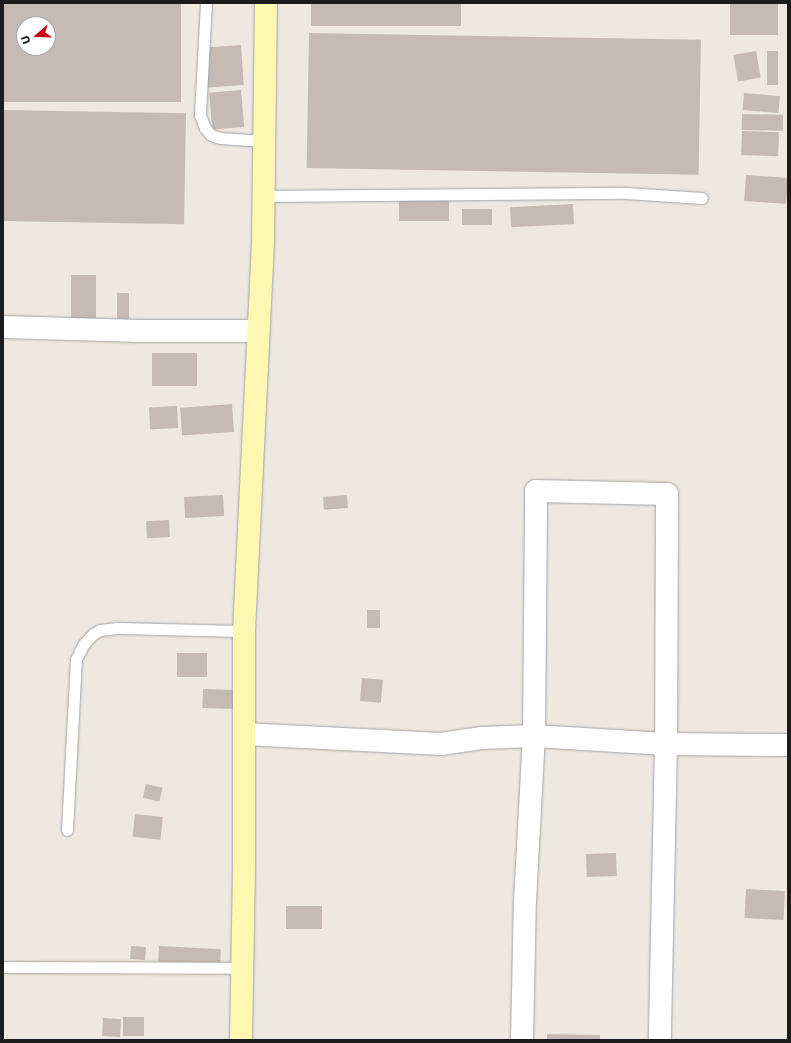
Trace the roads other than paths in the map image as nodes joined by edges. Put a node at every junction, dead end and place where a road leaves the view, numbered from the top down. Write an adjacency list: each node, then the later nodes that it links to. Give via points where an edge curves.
1 (206, 3): 3 (lane, via 200,115 205,128 211,135 220,138)
2 (266, 3): 3 (street)
3 (264, 141): 5 (street)
4 (702, 198): 5 (lane, via 626,194)
5 (263, 214): 7 (street)
6 (3, 327): 7 (street)
7 (258, 331): 8 (street)
8 (244, 631): 9 (street); 13 (lane, via 117,628 100,630 83,645 76,659)
9 (244, 734): 10 (street, via 441,744 481,738); 15 (street)
10 (534, 736): 11 (street); 11 (street, via 536,491 667,494); 17 (street, via 525,901)
11 (666, 744): 12 (street); 18 (street)
12 (788, 745)
13 (67, 830)
14 (3, 967): 15 (lane)
15 (242, 968): 16 (street)
16 (241, 1040)
17 (522, 1040)
18 (660, 1040)

